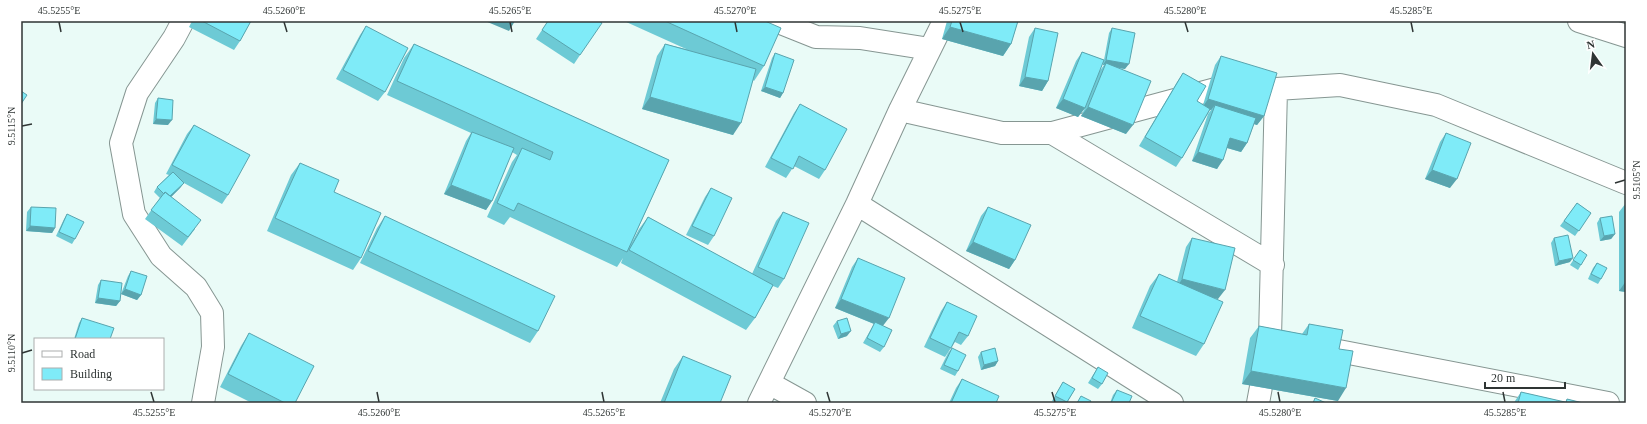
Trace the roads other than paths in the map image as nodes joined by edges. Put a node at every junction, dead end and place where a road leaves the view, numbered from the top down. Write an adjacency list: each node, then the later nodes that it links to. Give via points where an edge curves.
1 (183, 21): 15 (street, via 137,93 121,143 134,214 160,256 196,287 212,313 213,347)
2 (776, 21): 6 (street, via 816,37 860,38)
3 (944, 21): 6 (street)
4 (1579, 21): 5 (street)
5 (1626, 36)
6 (930, 48): 8 (street)
7 (1276, 89): 9 (street, via 1252,85 1219,88); 10 (street, via 1340,86 1436,105); 12 (street)
8 (900, 110): 9 (street, via 1002,134); 11 (street)
9 (1052, 133): 12 (street)
10 (1626, 183)
11 (857, 204): 14 (street); 18 (street)
12 (1272, 265): 13 (street)
13 (1270, 338): 19 (street); 20 (street)
14 (769, 383): 16 (street); 17 (street)
15 (203, 403)
16 (759, 403)
17 (805, 403)
18 (1172, 403)
19 (1258, 403)
20 (1608, 403)

